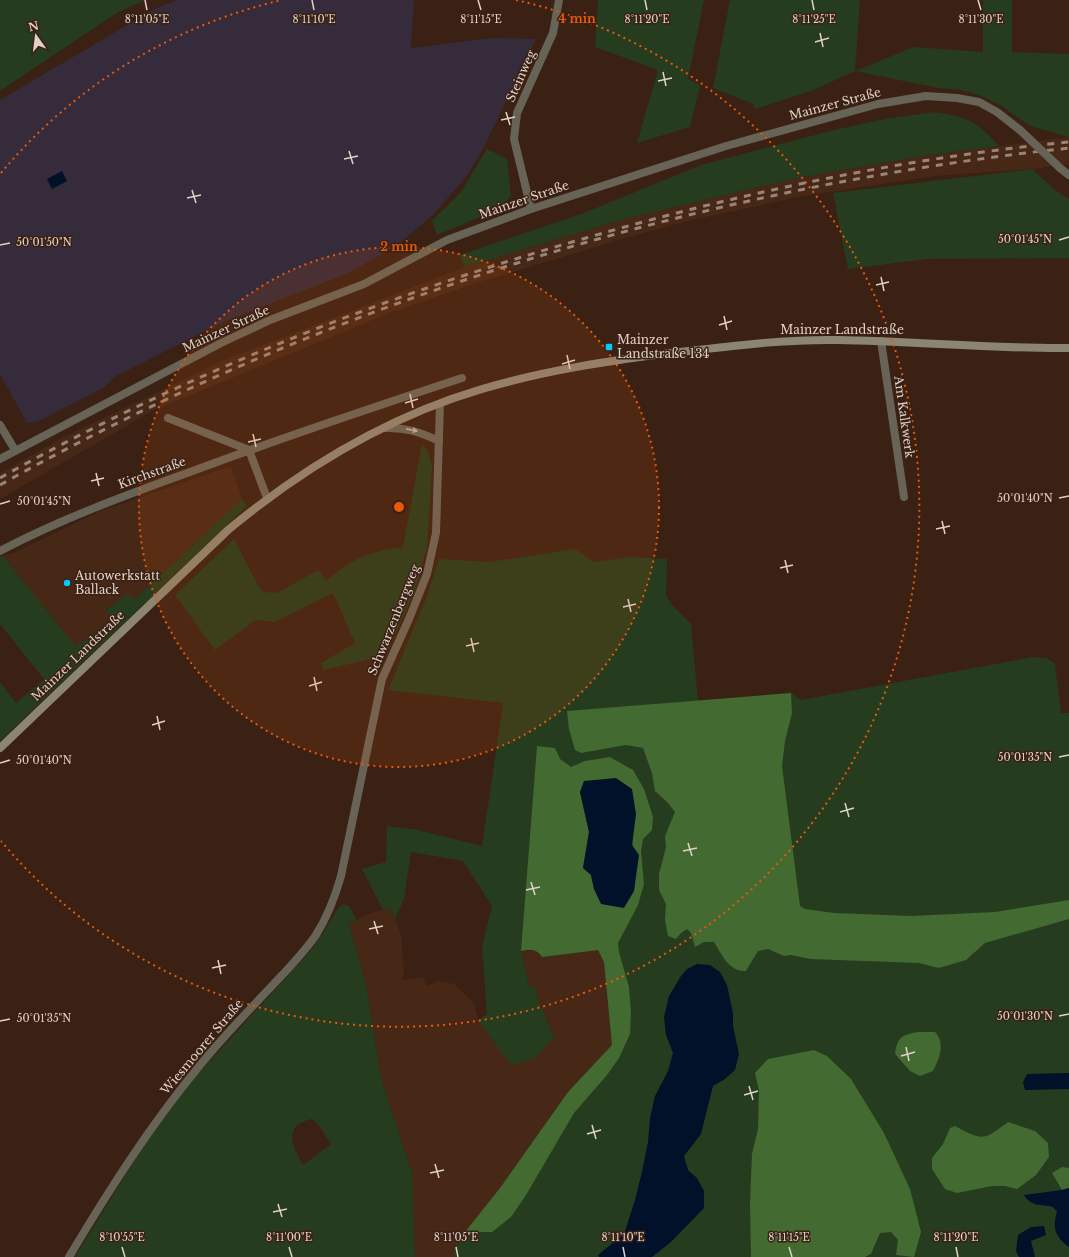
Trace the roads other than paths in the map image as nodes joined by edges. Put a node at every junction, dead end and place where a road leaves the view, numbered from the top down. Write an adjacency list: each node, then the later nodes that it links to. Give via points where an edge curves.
1 (559, 0): 3 (street, Steinweg, via 553,33 517,113 514,139)
2 (1069, 175): 3 (street, Mainzer Straße, bridge, via 1020,130 979,102 926,96 878,104 726,146)
3 (531, 209): 12 (street, Mainzer Straße, via 447,240 364,284 270,320)
4 (881, 341): 5 (main road, Mainzer Landstraße); 7 (main road, Mainzer Landstraße, via 778,341 611,362 518,380); 15 (street, Am Kalkwerk)
5 (1069, 348)
6 (462, 378): 13 (street, Kirchstraße)
7 (440, 404): 10 (main road, Mainzer Landstraße); 11 (street, Schwarzenbergweg)
8 (168, 418): 13 (street)
9 (0, 424): 12 (street)
10 (383, 428): 11 (street, one-way to 11, via 398,427 419,431); 16 (main road, Mainzer Landstraße, via 353,442)
11 (439, 441): 19 (street, Schwarzenbergweg, via 436,533 426,574 382,679)
12 (15, 450): 14 (street, Mainzer Straße)
13 (249, 450): 16 (street); 17 (street, Kirchstraße, via 82,512)
14 (0, 459)
15 (904, 497)
16 (267, 498): 18 (main road, Mainzer Landstraße, via 228,530)
17 (0, 551)
18 (0, 748)
19 (341, 876): 20 (street, Wiesmoorer Straße, via 333,903 316,934 296,961 205,1058 174,1097 126,1165)
20 (69, 1257)

